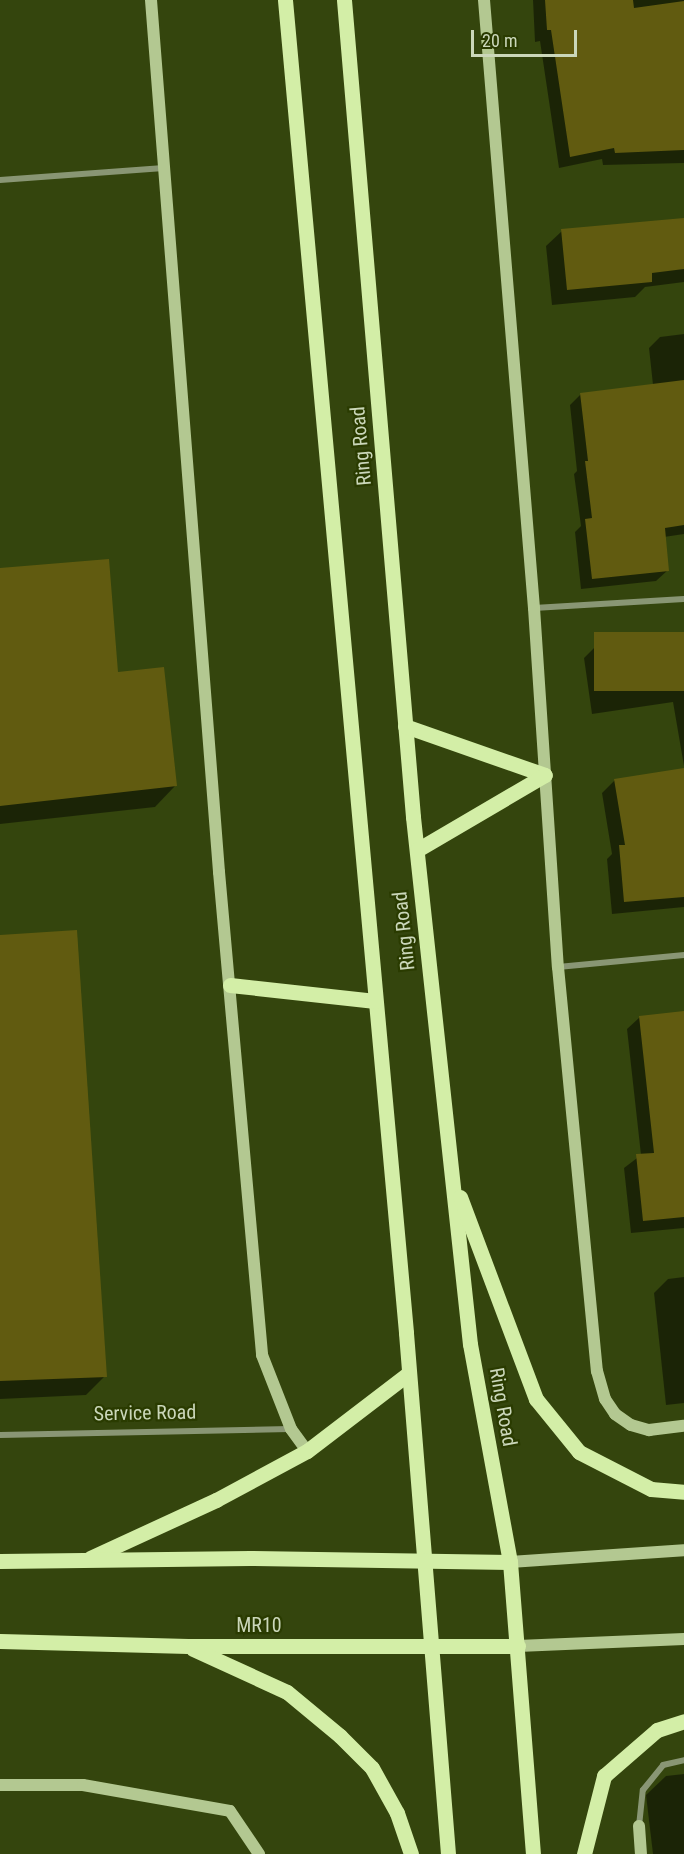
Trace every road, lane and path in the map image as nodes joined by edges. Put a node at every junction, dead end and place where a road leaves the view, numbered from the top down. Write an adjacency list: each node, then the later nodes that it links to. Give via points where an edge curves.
1 (151, 0): 5 (street)
2 (285, 0): 15 (main road, Ring Road)
3 (344, 0): 9 (main road, Ring Road)
4 (484, 0): 8 (street)
5 (165, 168): 6 (street); 14 (street)
6 (0, 180)
7 (684, 599): 8 (street)
8 (534, 608): 10 (street)
9 (405, 726): 10 (main road); 11 (main road, Ring Road)
10 (545, 775): 11 (main road); 13 (street)
11 (417, 850): 16 (main road, Ring Road)
12 (684, 955): 13 (street)
13 (558, 967): 18 (street, via 597,1371 605,1400 615,1414 631,1425 649,1430)
14 (230, 985): 15 (main road); 19 (street, via 262,1355)
15 (375, 1001): 17 (main road, Ring Road)
16 (452, 1175): 22 (main road, via 536,1399 579,1452 651,1489); 27 (main road, Ring Road, via 470,1344)
17 (409, 1373): 21 (main road); 26 (main road, Ring Road)
18 (684, 1426)
19 (291, 1429): 20 (street, Service Road); 21 (street)
20 (0, 1436)
21 (307, 1451): 25 (main road, via 216,1500)
22 (684, 1492)
23 (684, 1550): 27 (street)
24 (0, 1561): 25 (main road)
25 (84, 1561): 26 (main road, via 250,1558)
26 (425, 1562): 27 (main road); 31 (main road, Ring Road)
27 (510, 1562): 32 (main road, Ring Road)
28 (684, 1639): 32 (street)
29 (0, 1641): 30 (main road, MR10)
30 (188, 1646): 31 (main road, MR10); 38 (main road, via 287,1692 340,1736 372,1768 398,1813)
31 (432, 1646): 32 (main road, MR10); 39 (main road, Ring Road)
32 (518, 1646): 40 (main road, Ring Road)
33 (684, 1720): 41 (main road, via 657,1730 604,1776)
34 (684, 1760): 36 (street, via 663,1765 643,1790)
35 (0, 1785): 37 (street, via 83,1785 230,1811)
36 (639, 1826): 42 (street)
37 (260, 1854)
38 (411, 1854)
39 (448, 1854)
40 (533, 1854)
41 (584, 1854)
42 (641, 1854)

